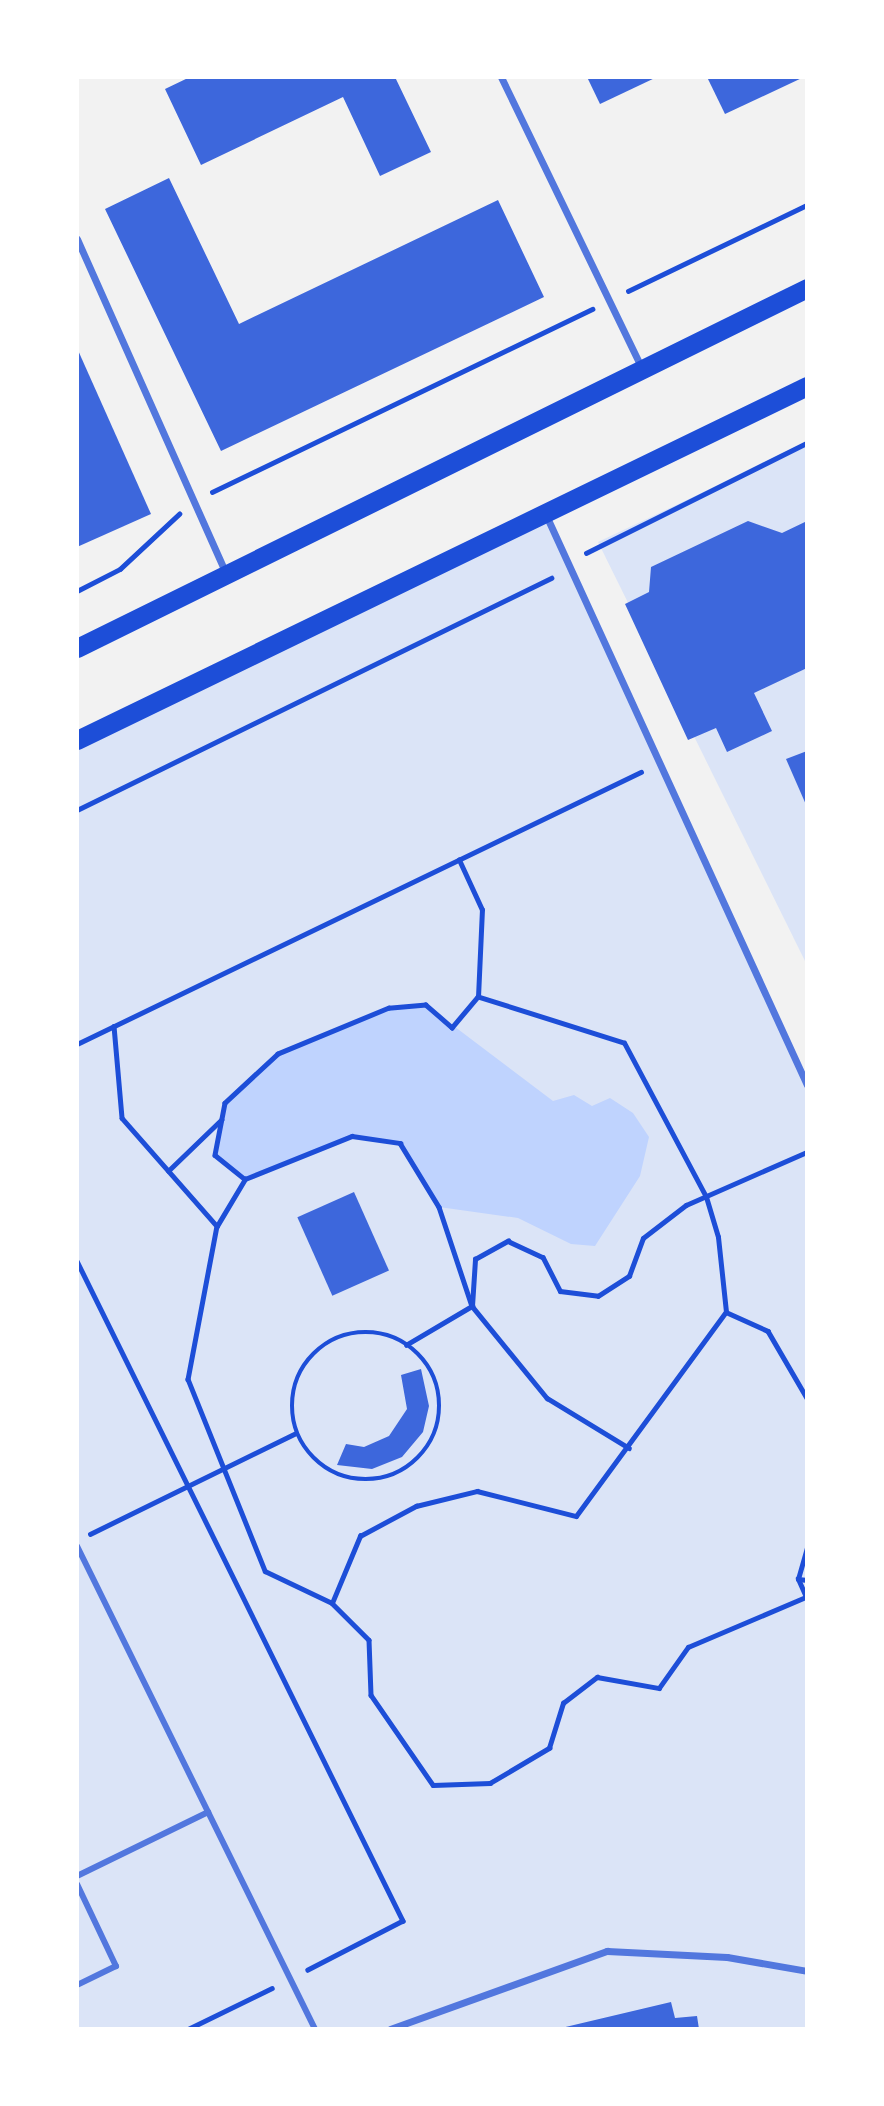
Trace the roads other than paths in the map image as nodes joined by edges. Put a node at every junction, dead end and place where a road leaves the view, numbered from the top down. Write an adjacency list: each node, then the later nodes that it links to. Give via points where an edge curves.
1 (501, 77): 4 (street)
2 (77, 239): 7 (street)
3 (807, 288): 4 (highway)
4 (643, 369): 7 (highway)
5 (807, 386): 6 (highway)
6 (545, 513): 9 (highway); 10 (street)
7 (227, 575): 8 (highway)
8 (77, 648)
9 (77, 740)
10 (807, 1085)
11 (77, 1546): 12 (street)
12 (208, 1812): 13 (street); 17 (street)
13 (77, 1876)
14 (77, 1884): 16 (street, via 116,1966)
15 (807, 1970): 18 (street, via 727,1957 607,1951)
16 (77, 1985)
17 (316, 2029)
18 (390, 2029)

